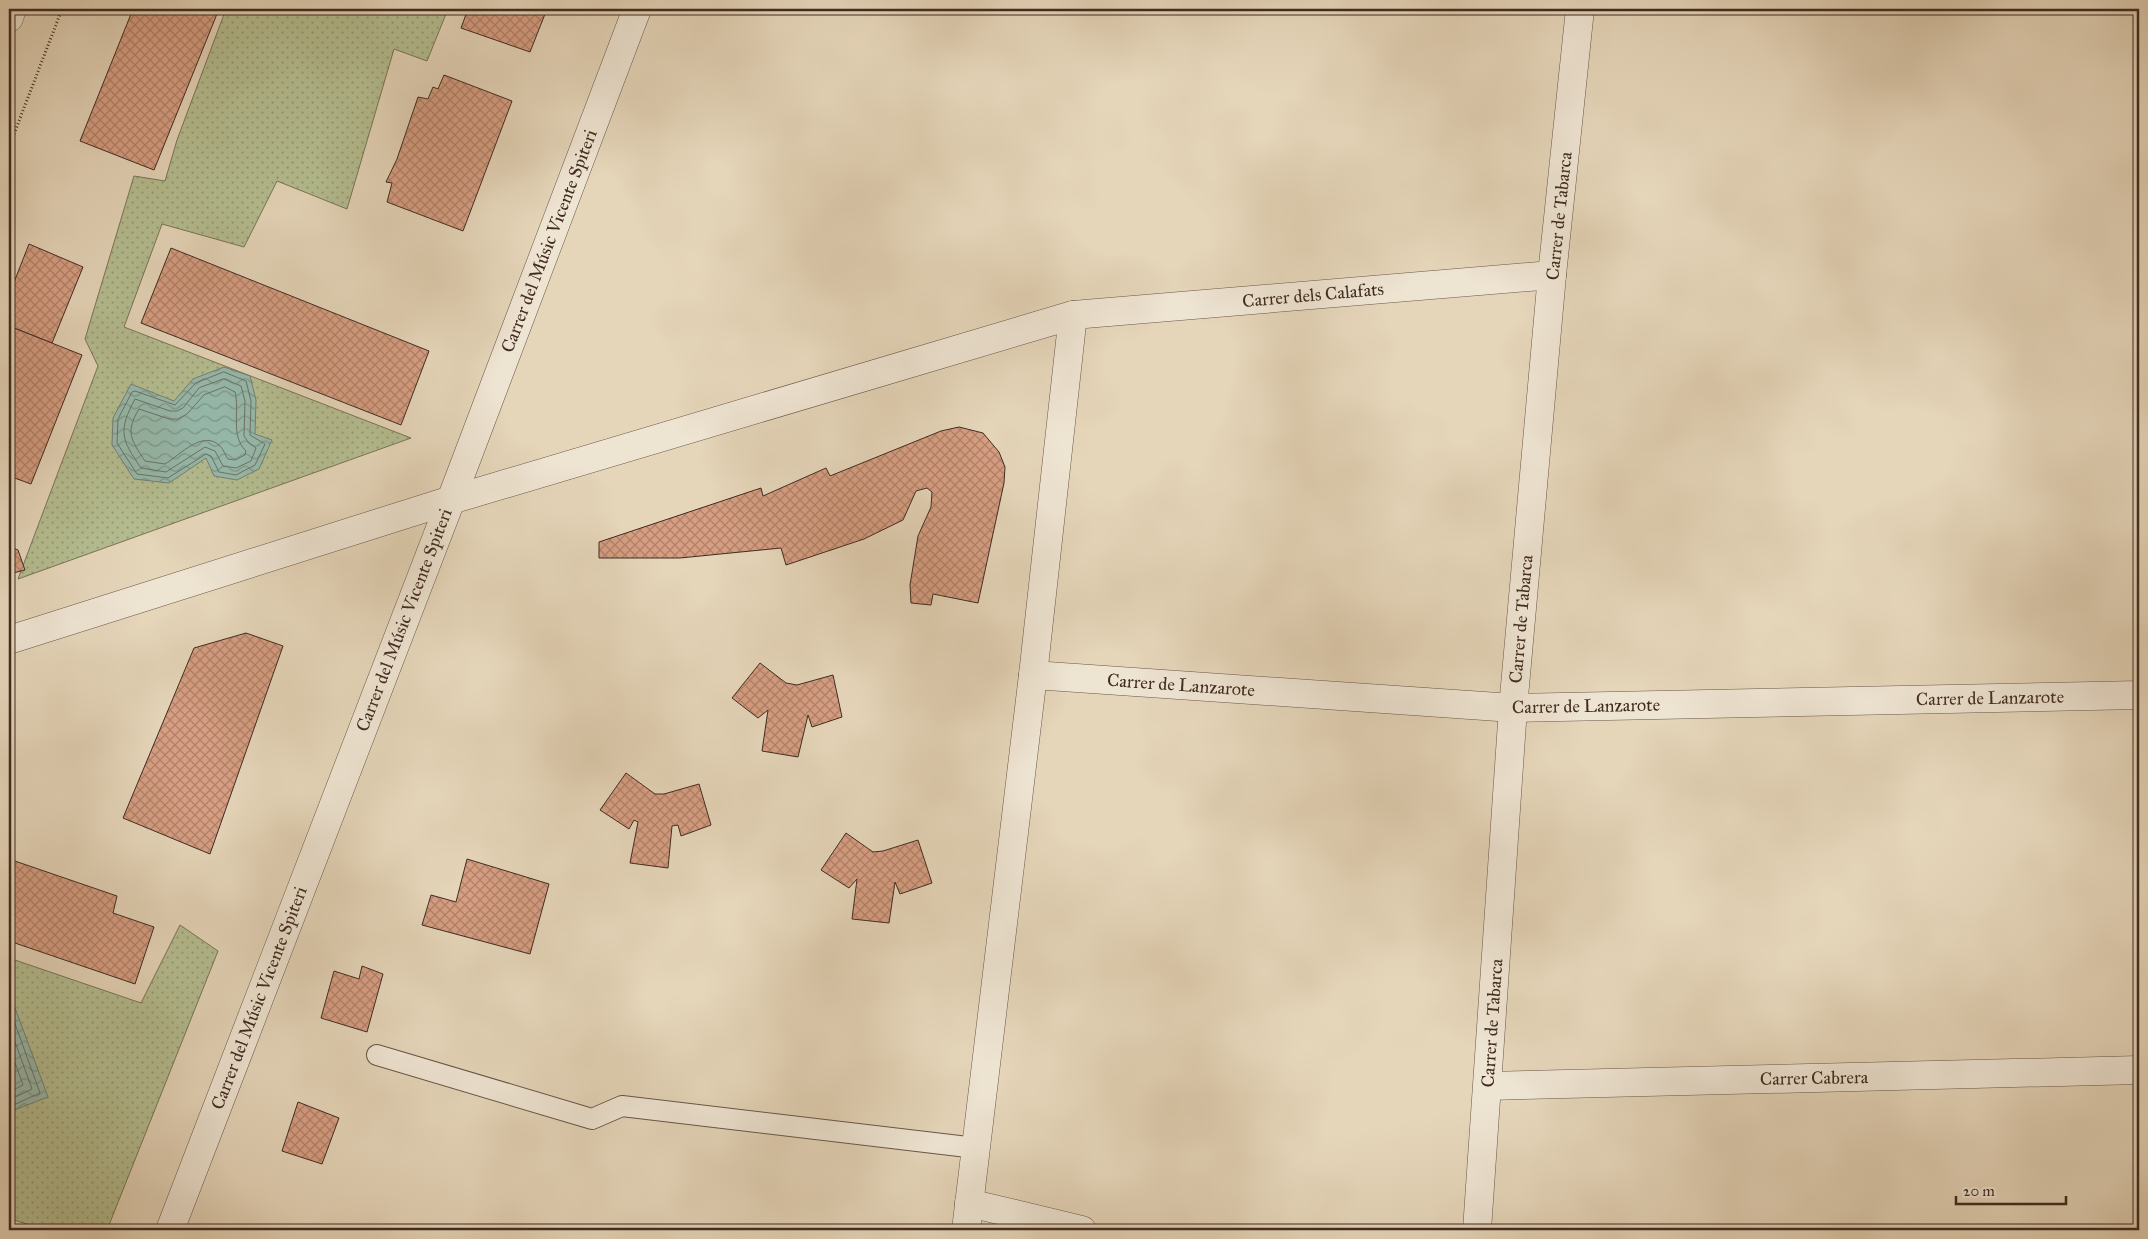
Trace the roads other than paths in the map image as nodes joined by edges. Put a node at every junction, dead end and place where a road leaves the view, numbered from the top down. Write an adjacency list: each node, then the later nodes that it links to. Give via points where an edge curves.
1 (12, 9): 4 (street)
2 (637, 9): 7 (street, Carrer del Músic Vicente Spiteri)
3 (1580, 9): 5 (street, Carrer de Tabarca)
4 (9, 18)
5 (1552, 275): 6 (street, Carrer dels Calafats); 11 (street, Carrer de Tabarca)
6 (1074, 315): 7 (street, Carrer dels Calafats); 9 (street)
7 (451, 500): 8 (street, Carrer dels Calafats); 17 (street, Carrer del Músic Vicente Spiteri)
8 (9, 640)
9 (1033, 675): 11 (street, Carrer de Lanzarote); 15 (street)
10 (2139, 695): 11 (street, Carrer de Lanzarote)
11 (1513, 708): 14 (street, Carrer de Tabarca)
12 (377, 1055): 15 (lane, via 592,1119 622,1106)
13 (2139, 1070): 14 (street, Carrer Cabrera)
14 (1488, 1086): 20 (street, Carrer de Tabarca)
15 (976, 1148): 16 (street)
16 (969, 1202): 18 (street); 19 (street)
17 (170, 1230)
18 (966, 1230)
19 (1082, 1230)
20 (1476, 1230)

